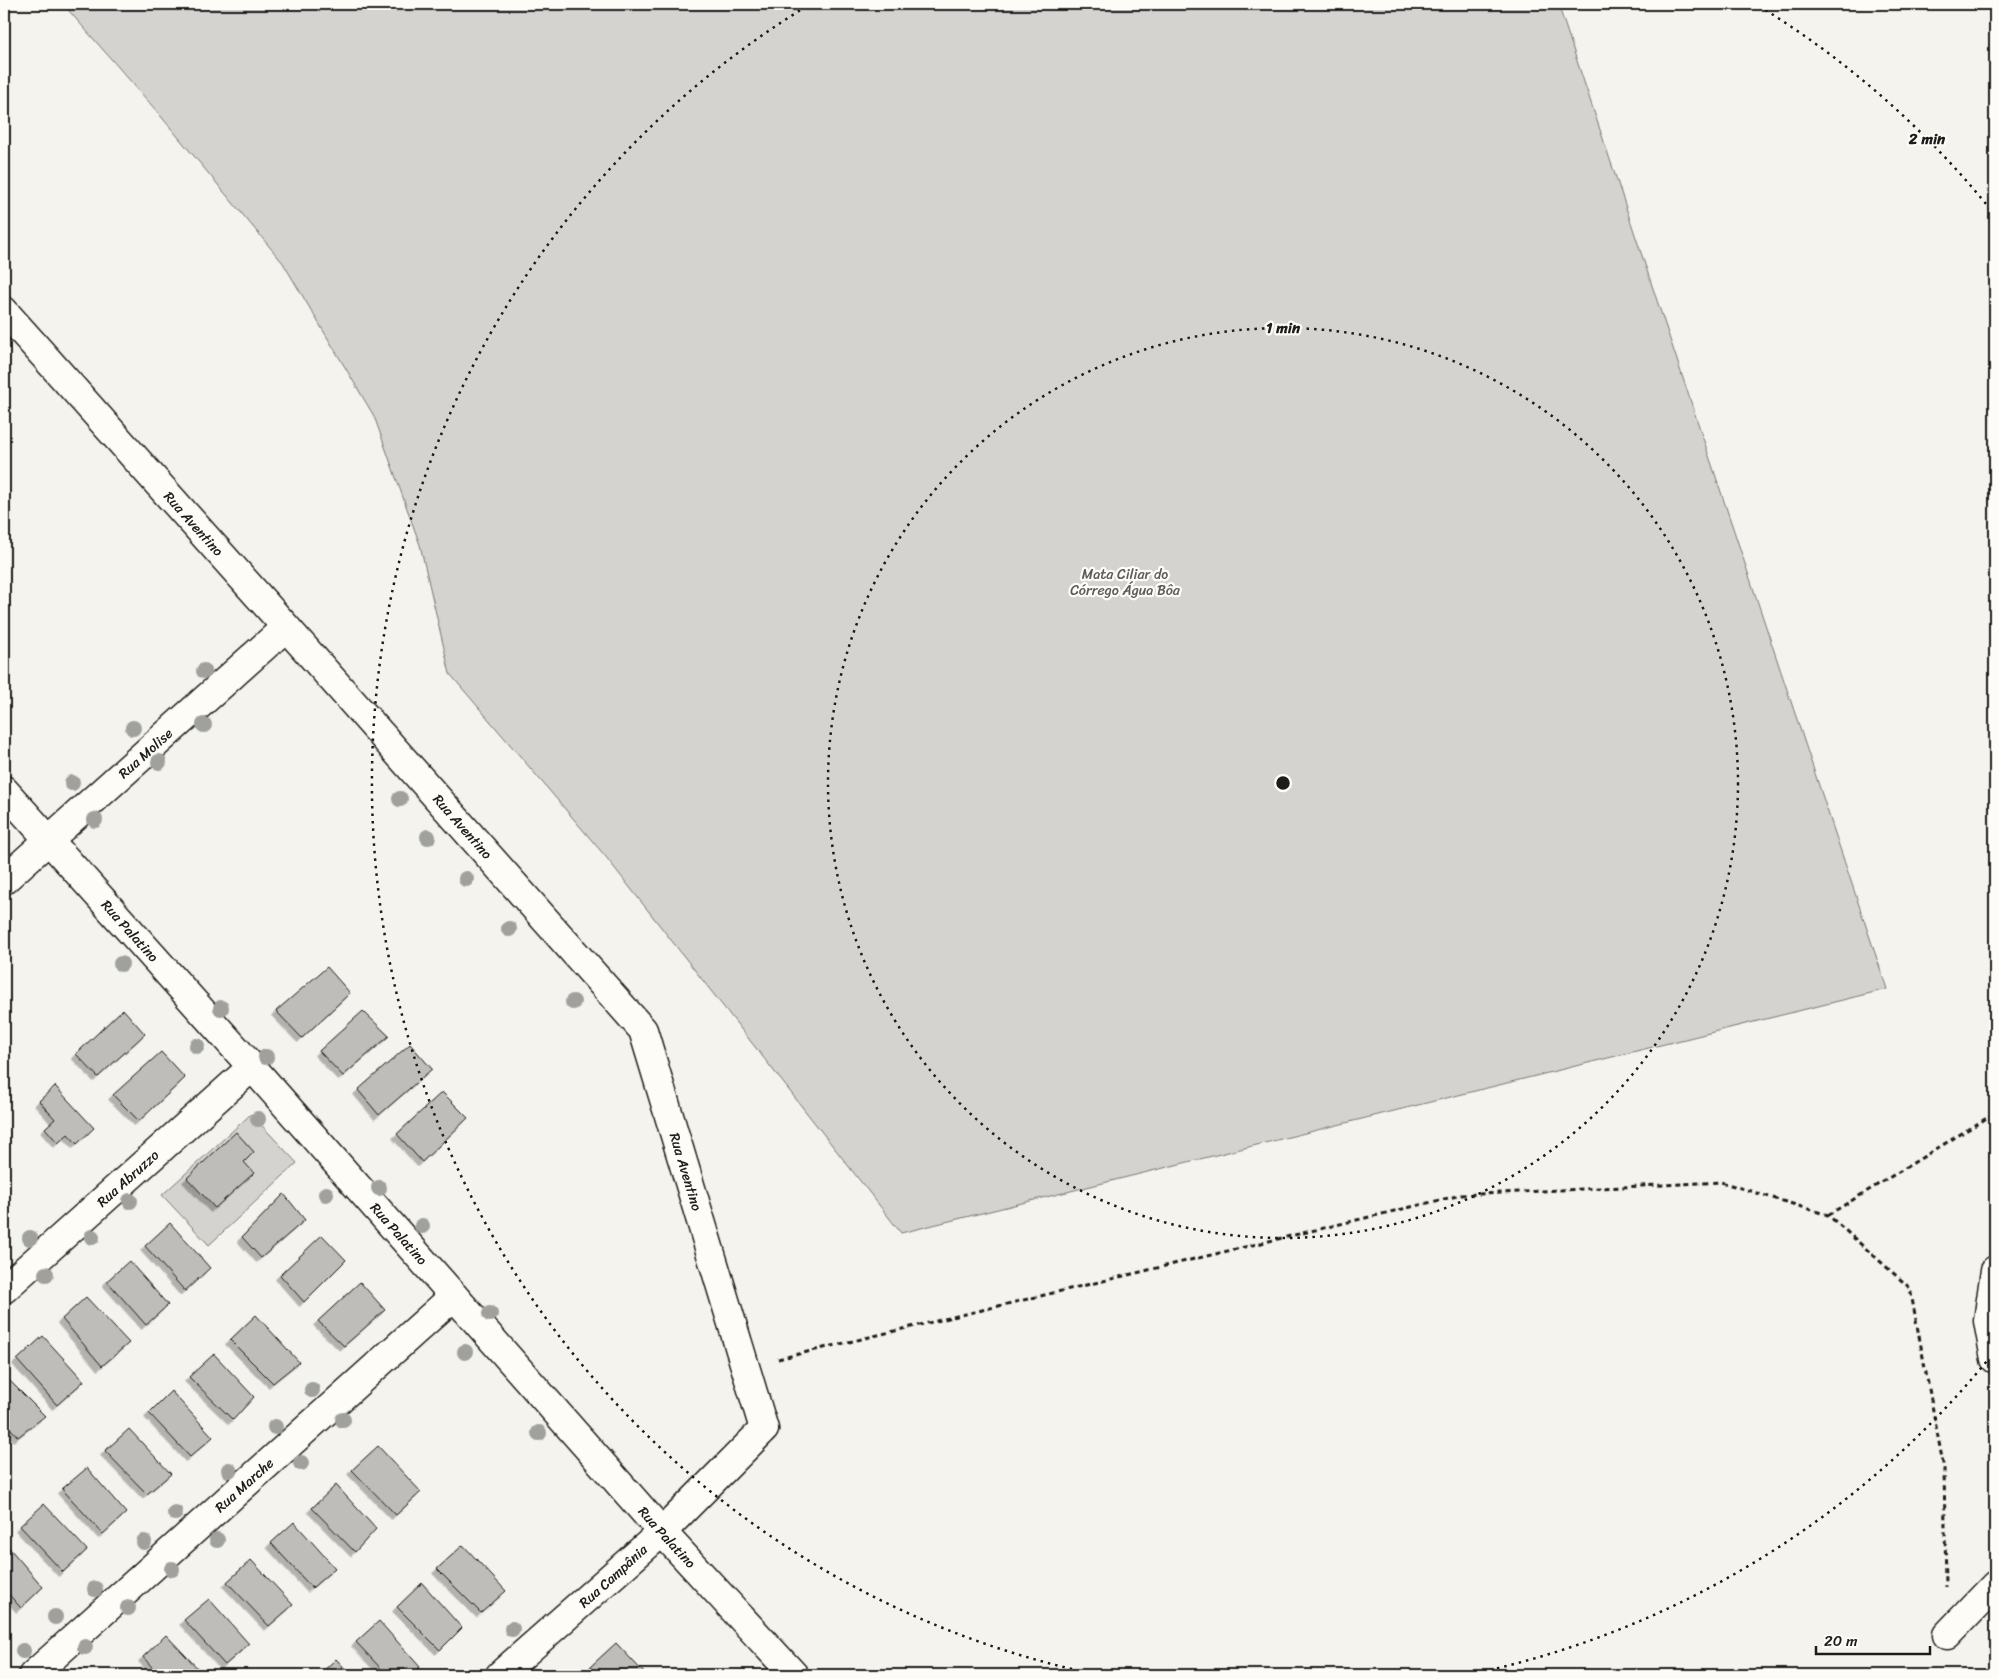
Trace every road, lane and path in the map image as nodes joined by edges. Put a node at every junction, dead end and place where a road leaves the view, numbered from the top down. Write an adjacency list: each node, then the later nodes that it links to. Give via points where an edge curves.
1 (4, 312): 2 (street, Rua Aventino)
2 (286, 627): 4 (street, Rua Molise); 13 (street, Rua Aventino, via 643,1030)
3 (4, 790): 4 (street, Rua Palatino)
4 (49, 840): 5 (street, Rua Molise); 6 (street, Rua Palatino)
5 (4, 880)
6 (252, 1067): 10 (street, Rua Abruzzo); 11 (street, Rua Palatino)
7 (1995, 1113): 8 (path)
8 (1828, 1215): 13 (path, via 1721,1182 1461,1196); 17 (path, via 1910,1288 1944,1469)
9 (1995, 1270): 12 (street, via 1988,1321)
10 (4, 1289)
11 (454, 1296): 15 (street, Rua Palatino); 18 (street, Rua Marche)
12 (1995, 1359)
13 (745, 1367): 14 (street, Rua Aventino)
14 (764, 1429): 15 (street, Rua Campânia)
15 (662, 1532): 19 (street, Rua Campânia); 20 (street, Rua Palatino)
16 (1995, 1585): 17 (street)
17 (1947, 1635)
18 (33, 1675)
19 (500, 1675)
20 (794, 1675)

